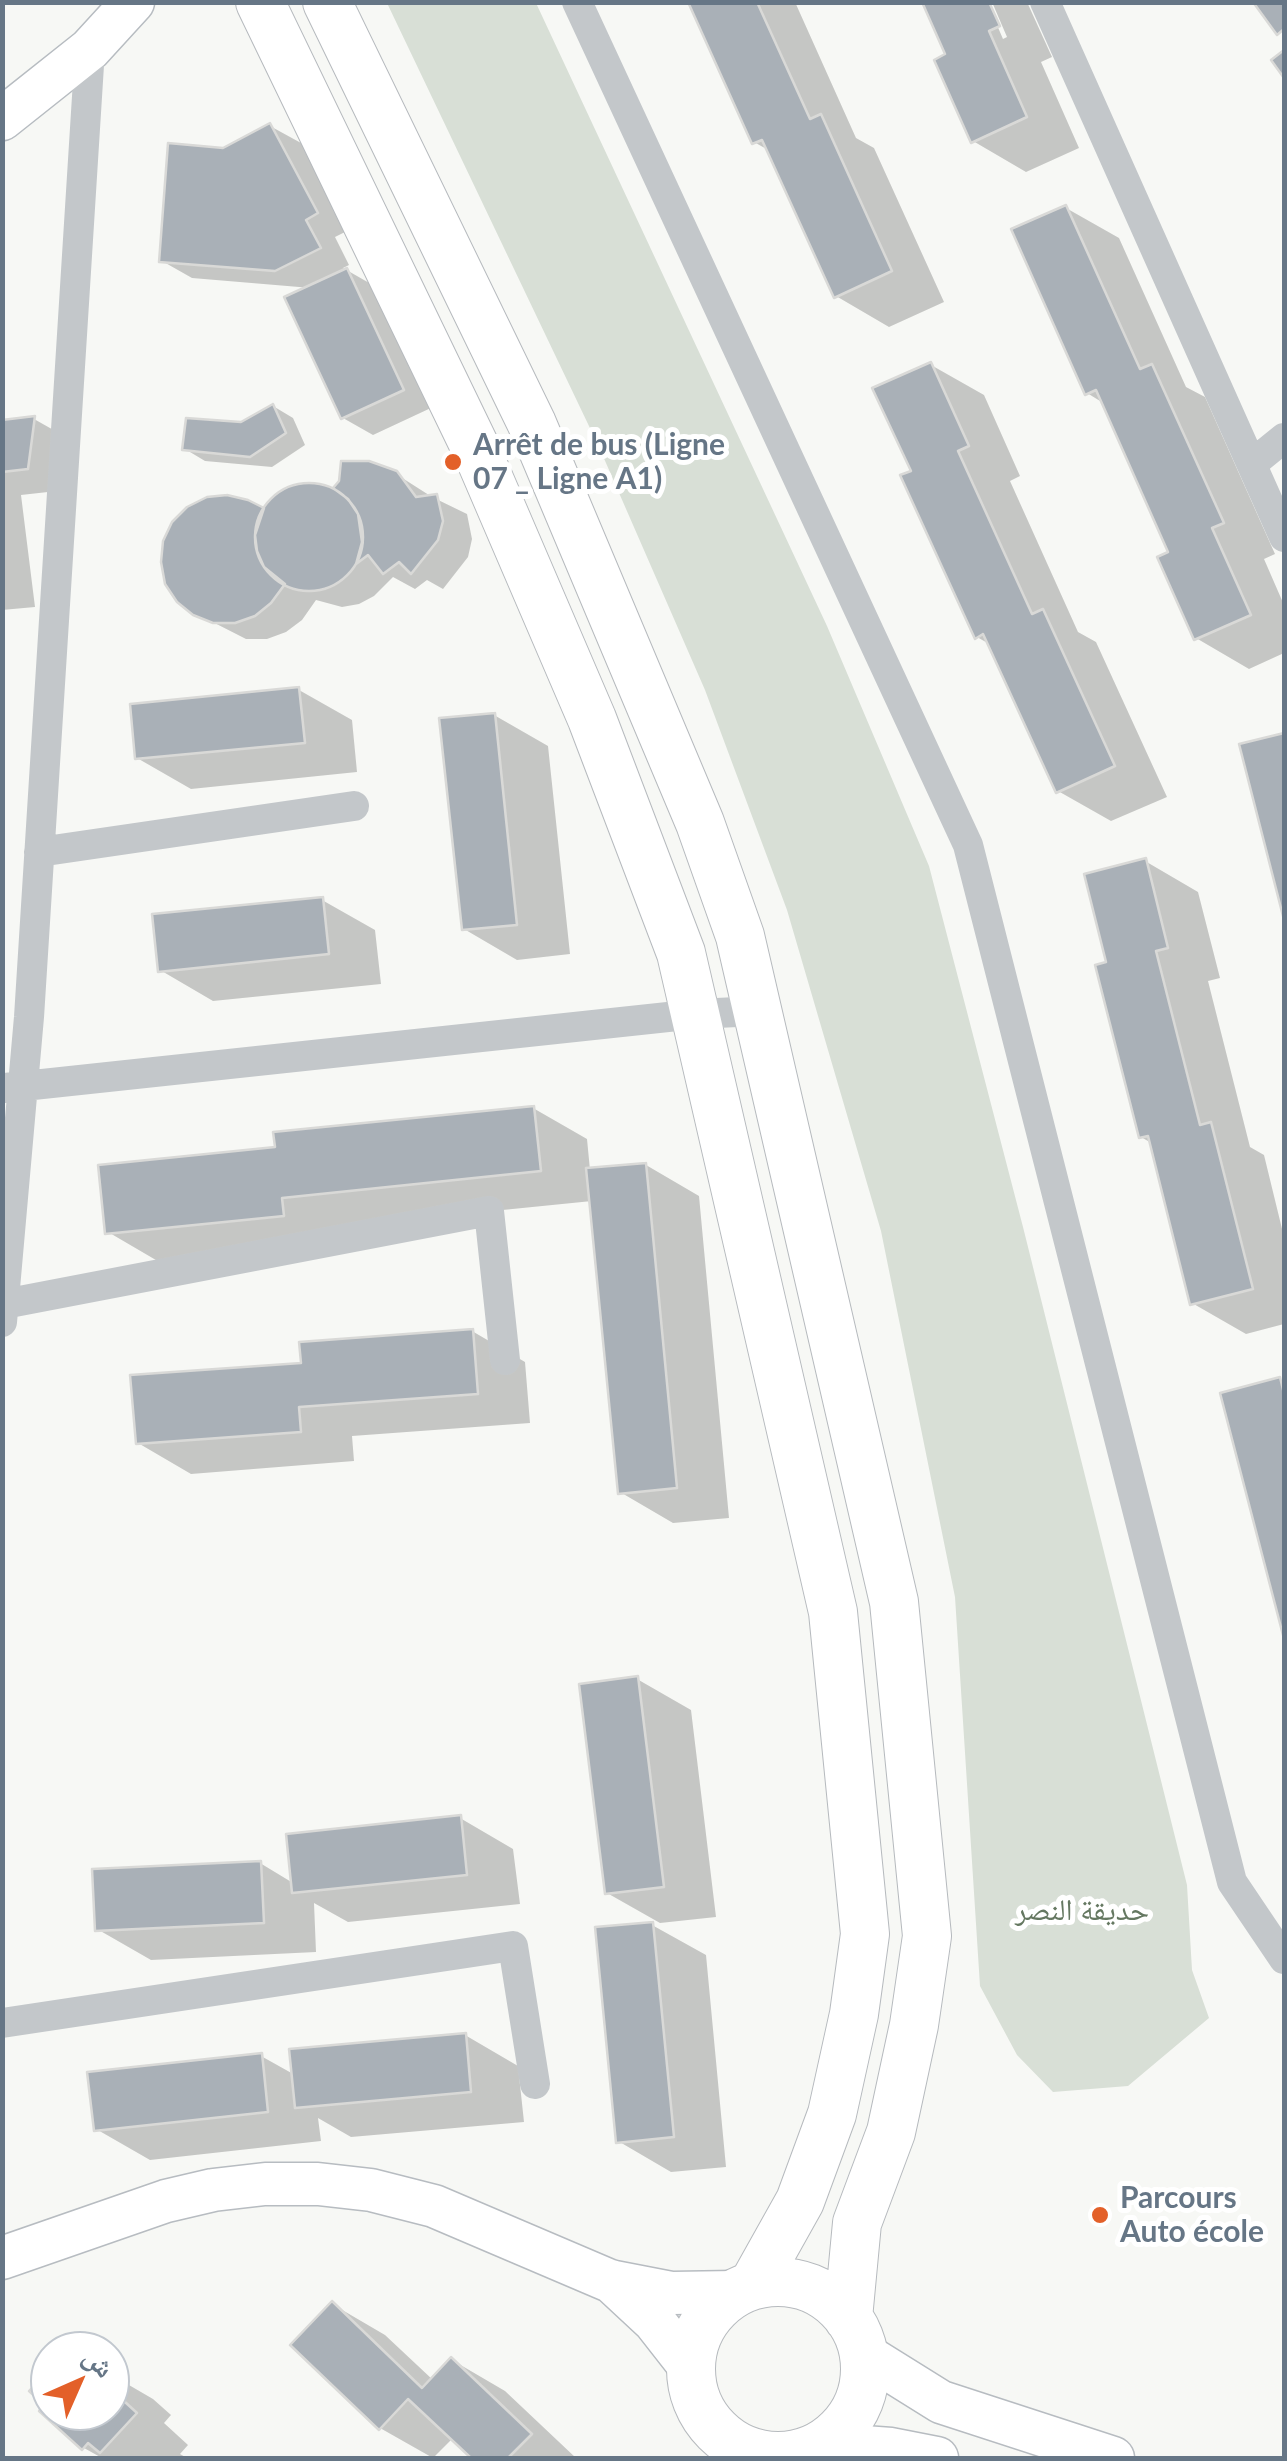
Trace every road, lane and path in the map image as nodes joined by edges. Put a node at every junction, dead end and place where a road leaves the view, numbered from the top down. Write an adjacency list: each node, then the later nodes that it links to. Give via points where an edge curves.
1 (133, 2): 6 (street)
2 (260, 2): 14 (main road, via 476,449 642,845)
3 (327, 2): 13 (main road, via 532,424 625,641 700,824 740,936)
4 (578, 2): 18 (street, via 968,846 1232,1882)
5 (1045, 2): 9 (street)
6 (90, 49): 7 (street); 12 (street)
7 (2, 119)
8 (1284, 438): 9 (street)
9 (1253, 463): 10 (street)
10 (1284, 537)
11 (354, 806): 12 (street)
12 (39, 852): 15 (street)
13 (758, 1011): 14 (street); 24 (main road, via 894,1602 927,1936 891,2132 858,2223)
14 (696, 1014): 15 (street); 23 (main road, via 833,1612 866,1934 832,2114 800,2201)
15 (13, 1087): 16 (street)
16 (3, 1313): 17 (street, via 488,1211)
17 (504, 1360)
18 (1284, 1959)
19 (2, 2023): 20 (street, via 513,1946)
20 (535, 2084)
21 (2, 2258): 22 (street, via 166,2201 265,2184 318,2184 434,2206)
22 (610, 2281): 23 (street, via 672,2293); 25 (street, via 654,2321)
23 (744, 2288): 24 (main road, via 774,2281 816,2290); 25 (main road, via 702,2324)
24 (856, 2336): 26 (main road, via 864,2381 857,2406 843,2428); 29 (street, via 941,2402)
25 (690, 2374): 26 (main road, via 698,2406 724,2437 760,2454); 27 (main road)
26 (798, 2453): 28 (street, via 891,2449)
27 (688, 2458)
28 (937, 2458)
29 (1112, 2458)

